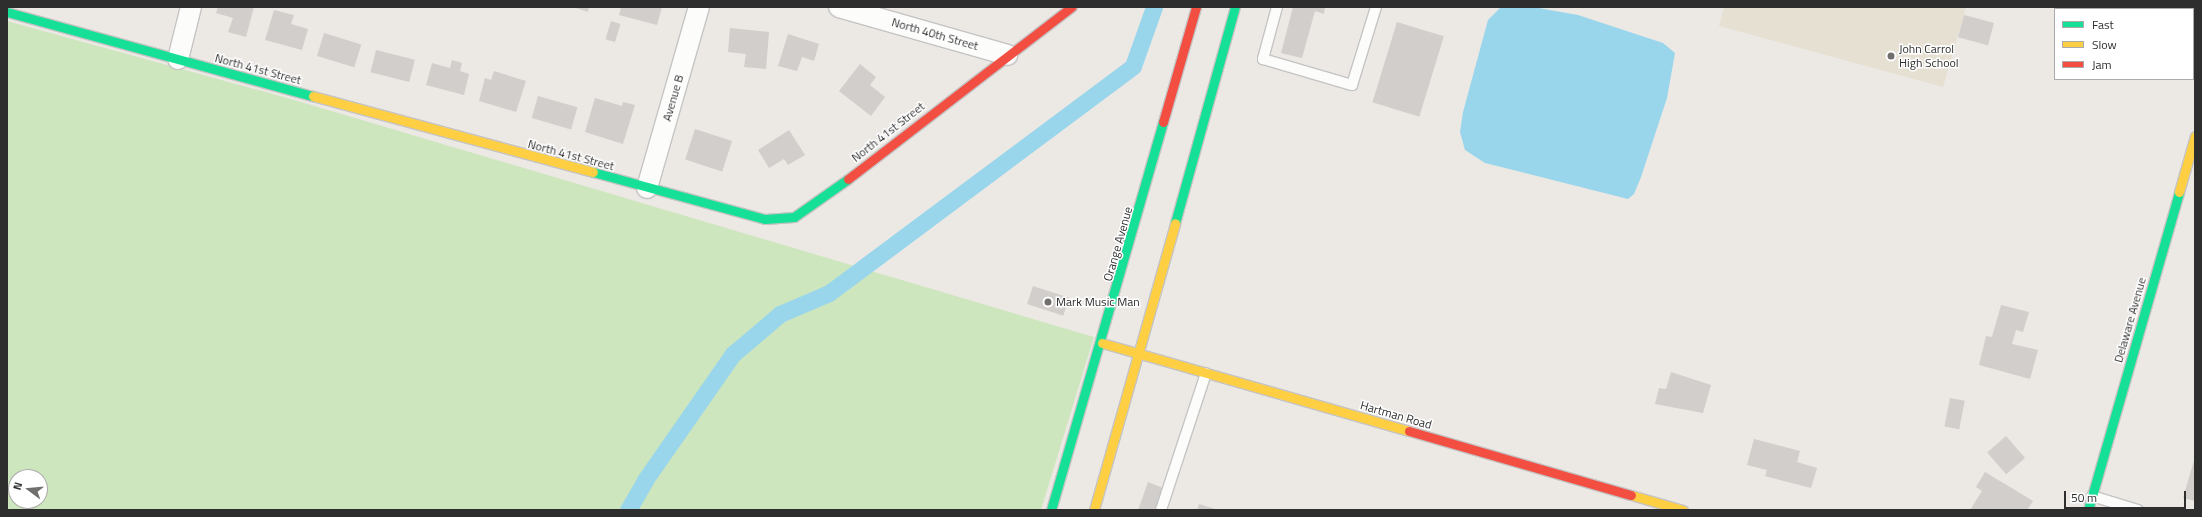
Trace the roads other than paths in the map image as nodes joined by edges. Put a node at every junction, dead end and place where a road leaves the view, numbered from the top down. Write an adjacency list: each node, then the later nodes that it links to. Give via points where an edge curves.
1 (191, 7): 11 (street)
2 (699, 7): 13 (street, Avenue B)
3 (839, 7): 10 (street, North 40th Street)
4 (1071, 7): 10 (street, North 41st Street)
5 (1196, 7): 14 (street, Orange Avenue)
6 (1235, 7): 15 (street)
7 (1277, 7): 8 (lane, via 1263,59 1352,85)
8 (1376, 7)
9 (7, 12): 11 (street, North 41st Street)
10 (1007, 54): 13 (street, North 41st Street, via 808,210 794,217 765,219)
11 (178, 59): 13 (street, North 41st Street)
12 (2195, 136): 17 (street, Delaware Avenue)
13 (647, 188)
14 (1102, 343): 15 (street, Hartman Road); 18 (street, Orange Avenue)
15 (1139, 353): 16 (street, Hartman Road); 19 (street)
16 (1206, 373): 20 (lane); 21 (street, Hartman Road)
17 (2092, 496): 22 (street, Delaware Avenue); 23 (lane)
18 (1051, 510)
19 (1094, 510)
20 (1161, 510)
21 (1683, 510)
22 (2088, 510)
23 (2138, 510)

